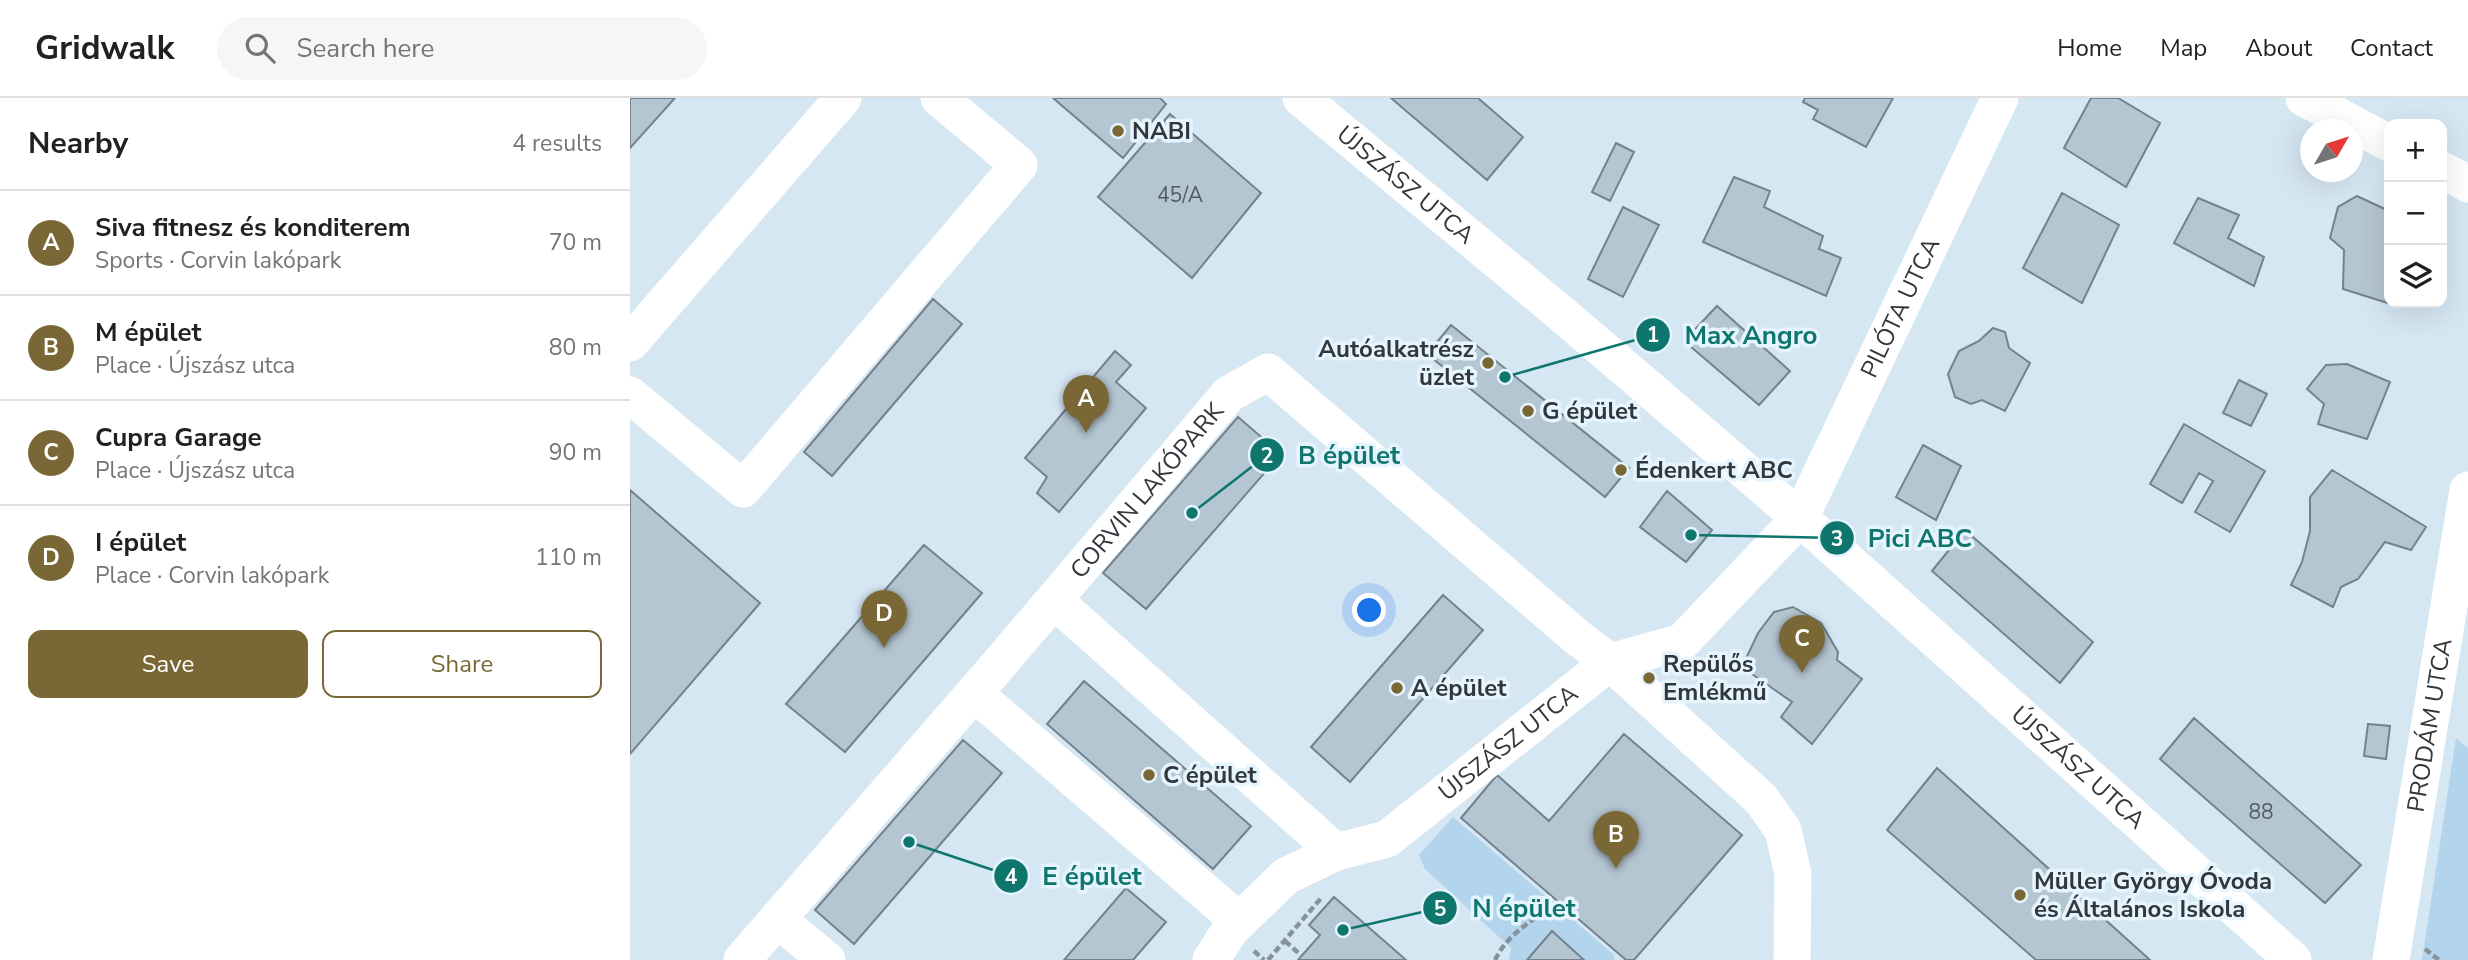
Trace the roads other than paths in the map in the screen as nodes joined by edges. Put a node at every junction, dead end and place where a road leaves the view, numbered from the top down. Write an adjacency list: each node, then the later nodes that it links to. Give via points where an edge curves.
1 (842, 98): 9 (street)
2 (939, 98): 10 (street, via 1019,165 743,489)
3 (1301, 98): 12 (street, ÚJSZÁSZ UTCA)
4 (2000, 98): 12 (street, PILÓTA UTCA)
5 (2304, 98): 6 (street)
6 (2384, 140)
7 (2447, 173): 8 (street)
8 (2468, 184)
9 (630, 343)
10 (630, 395)
11 (2468, 490): 14 (street, PRODÁM UTCA)
12 (1800, 518): 15 (street, ÚJSZÁSZ UTCA, via 1682,642); 24 (street, ÚJSZÁSZ UTCA)
13 (1054, 600): 15 (street, CORVIN LAKÓPARK, via 1229,394 1268,372); 16 (street, CORVIN LAKÓPARK); 17 (street)
14 (2457, 631): 25 (street, PRODÁM UTCA)
15 (1610, 662): 17 (street, ÚJSZÁSZ UTCA, via 1387,839); 23 (street, via 1761,799 1783,830 1793,874)
16 (974, 693): 18 (street, CORVIN LAKÓPARK); 19 (street)
17 (1336, 852): 19 (street, ÚJSZÁSZ UTCA, via 1286,876)
18 (777, 919): 20 (street, CORVIN LAKÓPARK); 21 (street)
19 (1239, 921): 22 (street, ÚJSZÁSZ UTCA)
20 (741, 960)
21 (827, 960)
22 (1211, 960)
23 (1792, 960)
24 (2293, 960)
25 (2391, 960)

